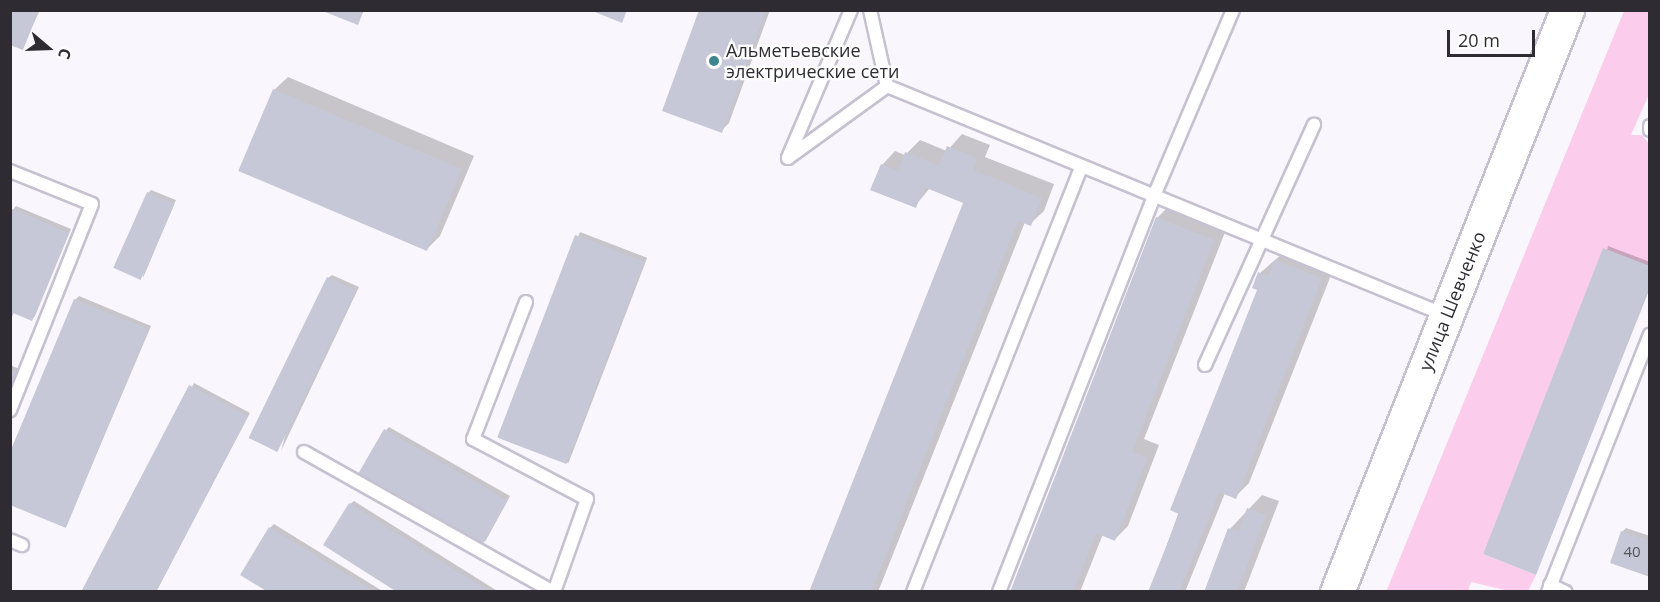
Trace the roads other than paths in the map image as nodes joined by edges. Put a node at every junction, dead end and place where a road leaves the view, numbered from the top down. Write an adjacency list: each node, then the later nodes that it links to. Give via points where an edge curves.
1 (851, 10): 5 (lane, via 788,158)
2 (870, 10): 5 (lane)
3 (1233, 10): 9 (lane)
4 (1567, 10): 12 (main road, улица Шевченко)
5 (887, 86): 7 (lane)
6 (1314, 125): 10 (lane)
7 (1082, 166): 9 (lane); 19 (lane)
8 (10, 171): 15 (lane, via 92,204)
9 (1154, 196): 10 (lane); 20 (lane)
10 (1263, 240): 12 (lane); 14 (lane)
11 (526, 302): 18 (lane, via 474,439 587,499)
12 (1446, 315): 21 (main road, улица Шевченко)
13 (1650, 334): 17 (lane)
14 (1205, 364)
15 (10, 410)
16 (304, 452): 18 (lane)
17 (1549, 588): 22 (lane)
18 (554, 591)
19 (913, 591)
20 (999, 591)
21 (1336, 591)
22 (1566, 591)

